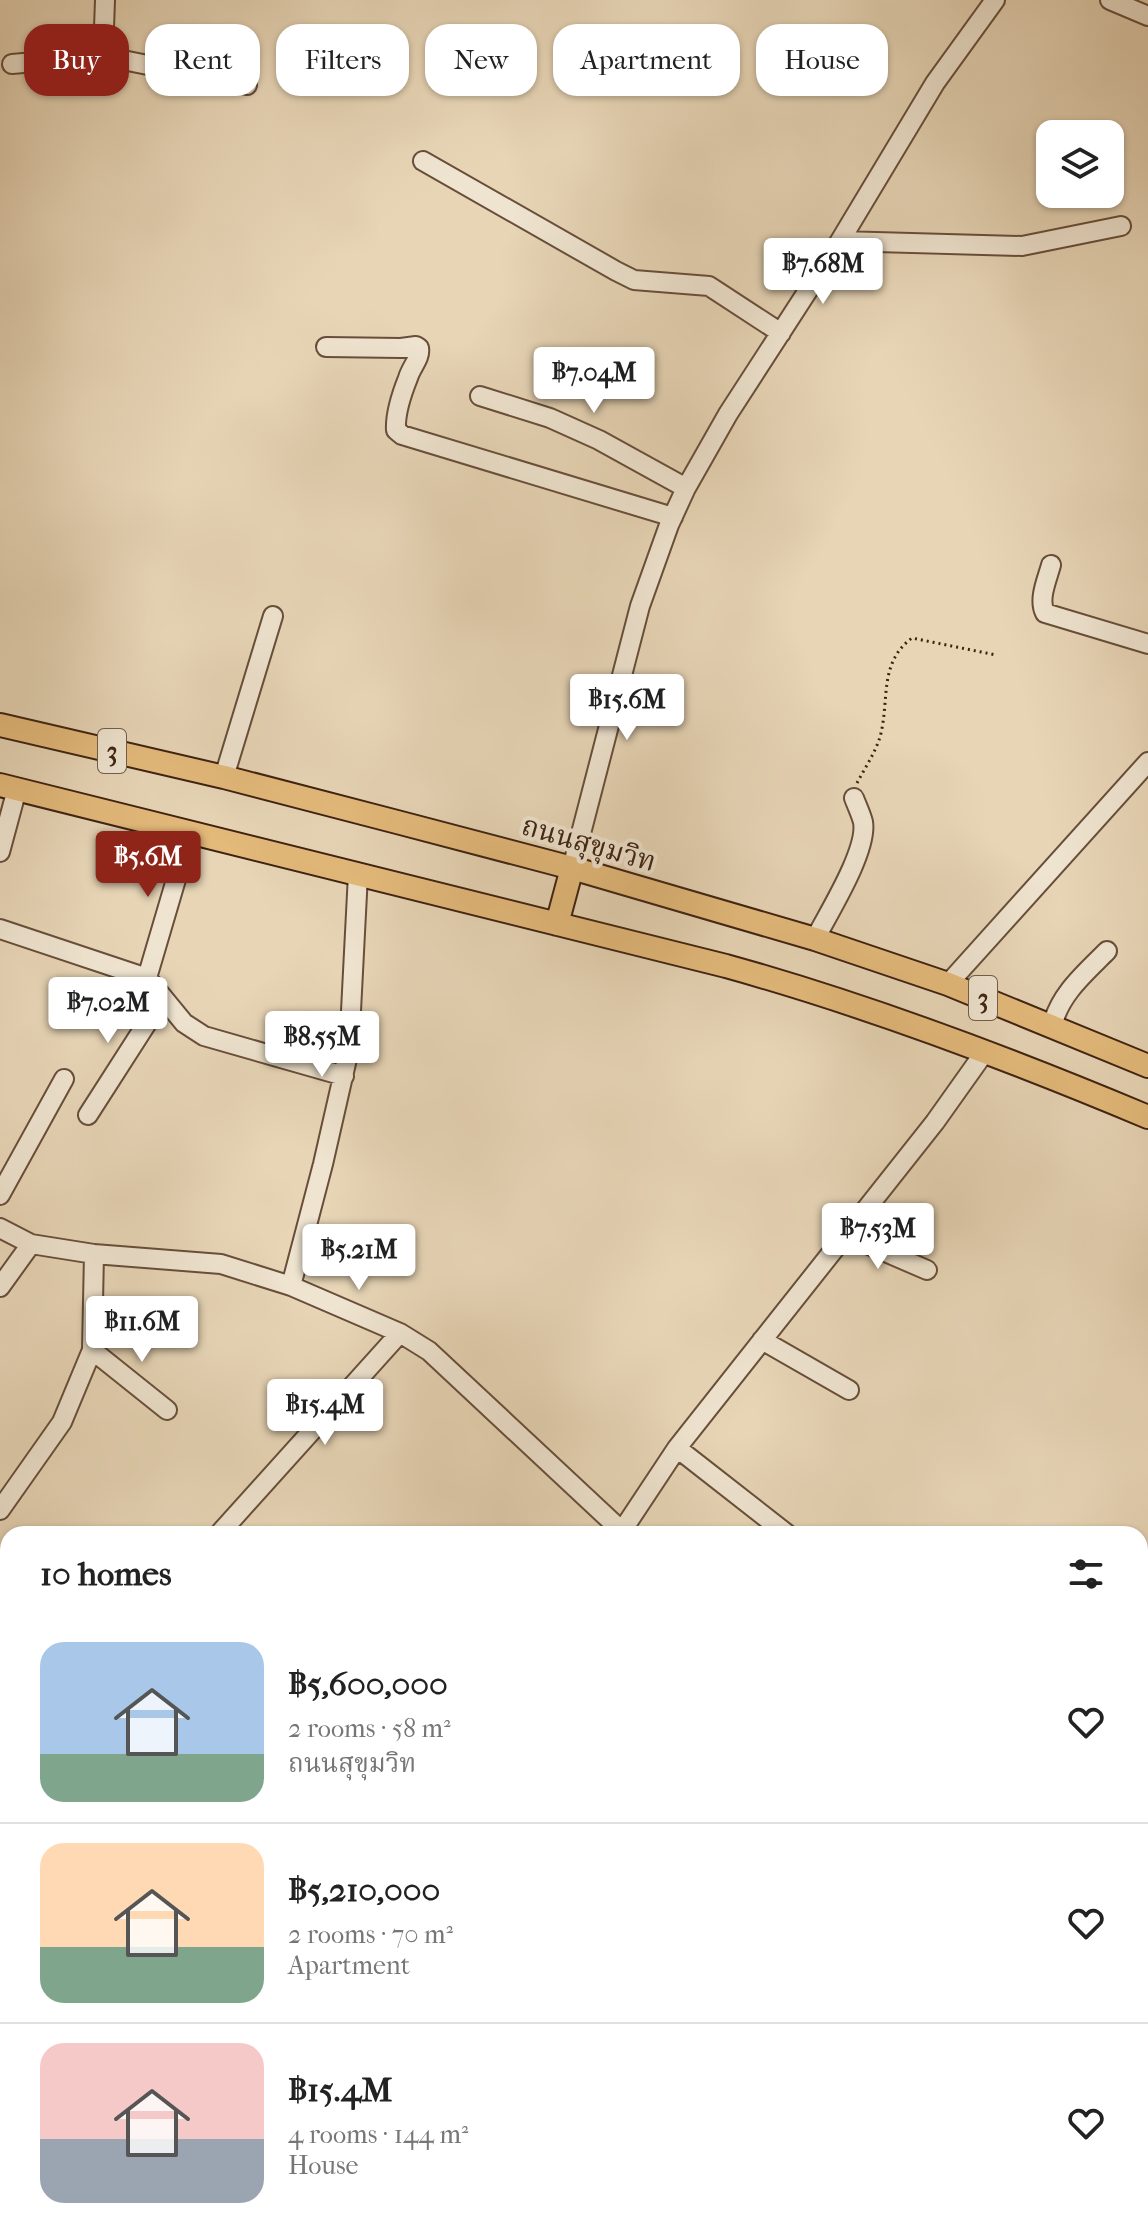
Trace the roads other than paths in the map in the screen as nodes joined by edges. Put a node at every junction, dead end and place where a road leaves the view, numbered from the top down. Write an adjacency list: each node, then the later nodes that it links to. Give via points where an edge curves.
1 (105, 0): 5 (street)
2 (995, 0): 10 (street, via 935,83)
3 (1110, 0): 4 (street)
4 (1148, 16)
5 (104, 24)
6 (24, 63): 7 (street)
7 (12, 64)
8 (423, 161): 11 (street, via 634,280 709,286)
9 (1121, 226): 10 (street, via 1022,246)
10 (840, 241): 11 (street)
11 (781, 333): 14 (street)
12 (326, 347): 15 (street, via 419,348 396,420 402,435)
13 (480, 396): 14 (street, via 550,418)
14 (686, 488): 15 (street)
15 (673, 517): 26 (street, via 640,606)
16 (1051, 565): 18 (street, via 1042,600 1045,613)
17 (273, 616): 21 (street)
18 (1148, 644)
19 (0, 725): 21 (main road, ถนนสุขุมวิท / 3)
20 (1148, 762): 33 (street)
21 (224, 777): 26 (main road, ถนนสุขุมวิท / 3)
22 (9, 787): 24 (main road, 3); 25 (street)
23 (854, 798): 30 (street, via 863,823 862,841)
24 (190, 832): 27 (main road, 3); 32 (street)
25 (0, 852)
26 (572, 868): 28 (main road); 30 (main road, ถนนสุขุมวิท / 3)
27 (358, 874): 28 (main road, 3); 38 (street)
28 (557, 924): 36 (main road, 3, via 818,992)
29 (0, 929): 32 (street)
30 (815, 939): 33 (main road, ถนนสุขุมวิท / 3)
31 (1107, 951): 35 (street, via 1063,998)
32 (147, 978): 34 (street)
33 (948, 984): 35 (main road, ถนนสุขุมวิท / 3)
34 (163, 998): 38 (street, via 184,1023 204,1036); 40 (street)
35 (1052, 1026): 37 (main road, ถนนสุขุมวิท / 3)
36 (984, 1053): 41 (main road, 3); 44 (street)
37 (1148, 1066)
38 (344, 1076): 48 (street)
39 (64, 1079): 42 (street)
40 (88, 1115)
41 (1148, 1117)
42 (0, 1195)
43 (0, 1228): 45 (street)
44 (846, 1235): 47 (street); 51 (street)
45 (31, 1244): 46 (street); 49 (street)
46 (94, 1254): 48 (street, via 221,1264); 52 (street)
47 (927, 1270)
48 (291, 1286): 50 (street)
49 (0, 1287)
50 (400, 1333): 57 (street); 58 (street, via 429,1351)
51 (762, 1340): 53 (street); 55 (street)
52 (92, 1350): 54 (street); 56 (street, via 62,1422)
53 (849, 1390)
54 (167, 1410)
55 (677, 1448): 59 (street); 60 (street)
56 (0, 1510)
57 (226, 1526)
58 (615, 1526)
59 (627, 1526)
60 (777, 1526)

